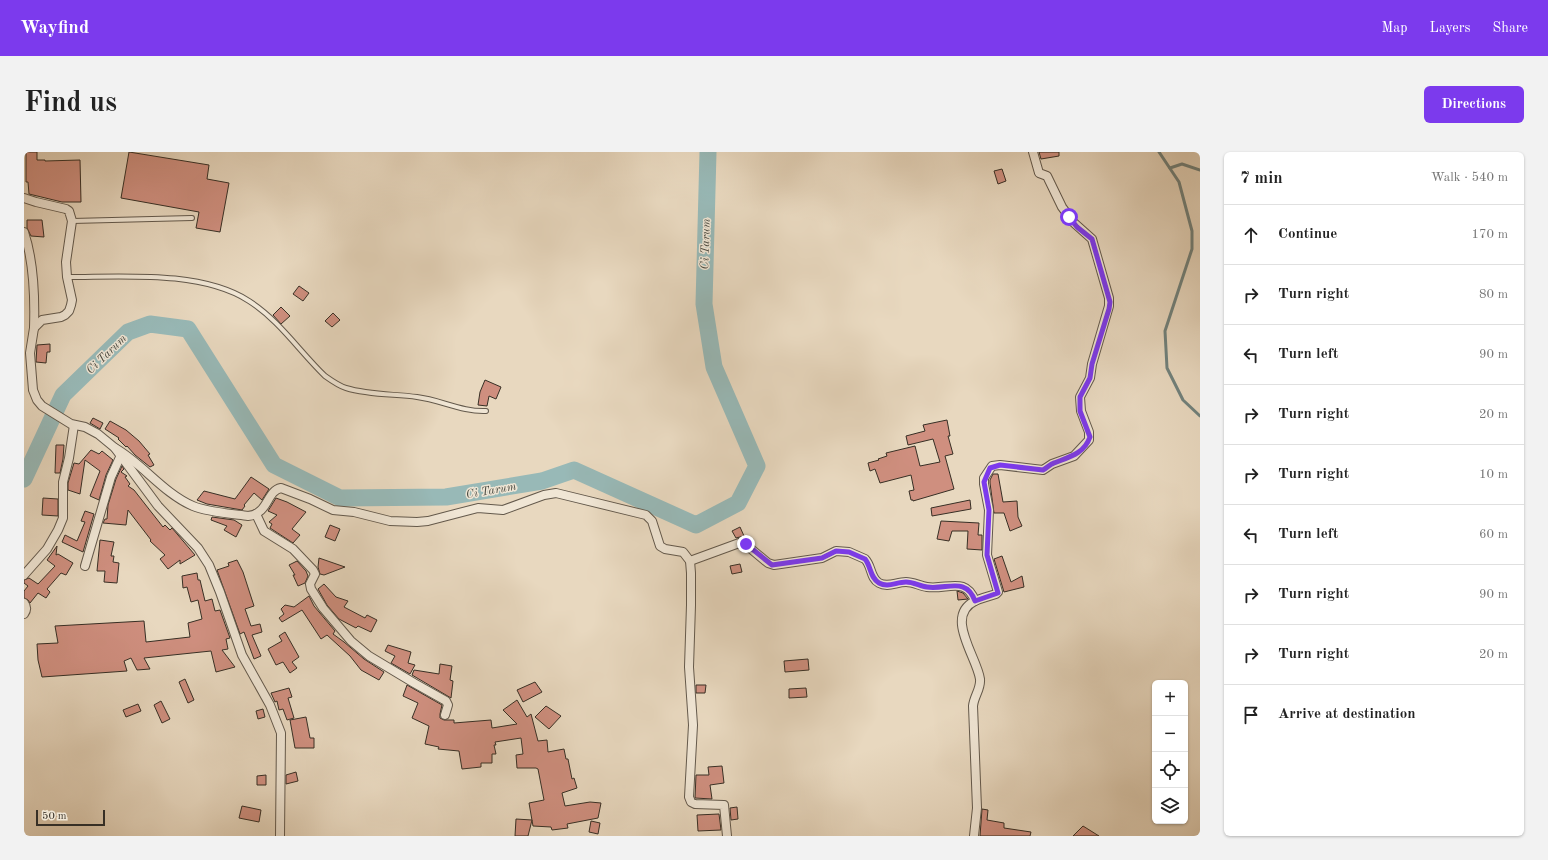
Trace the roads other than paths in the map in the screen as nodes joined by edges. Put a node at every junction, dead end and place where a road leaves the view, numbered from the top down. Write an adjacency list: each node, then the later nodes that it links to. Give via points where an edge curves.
1 (1033, 152): 16 (street, via 1040,173 1047,176 1065,212 1077,227 1092,239 1110,306 1090,378 1080,397 1080,411 1090,437 1088,442 1074,456 1043,470 994,466 984,478 989,510 987,555 998,592)
2 (24, 198): 4 (street, via 66,209 71,214)
3 (192, 218): 4 (lane)
4 (72, 221): 6 (street, via 66,254)
5 (24, 232): 7 (street, via 32,274)
6 (67, 277): 7 (street, via 72,300 69,311 61,317 40,321); 8 (lane, via 178,279 219,288 239,296 263,312 317,368 345,388 417,397 468,410)
7 (34, 328): 9 (street, via 30,353 31,384 35,396 42,406)
8 (486, 411)
9 (72, 424): 10 (street, via 90,430); 15 (street, via 64,482 63,518 47,549)
10 (115, 448): 11 (street); 12 (street, via 195,507 248,516)
11 (121, 455): 14 (street, via 111,477); 20 (street, via 158,506 206,560 242,655 276,718 282,744)
12 (256, 514): 13 (street, via 280,488 333,510 354,512 390,521 417,522 478,508 502,510 544,495 560,494 646,515 652,521 660,546 683,552); 19 (street, via 264,531 293,549 313,570 315,574 310,584 311,589 323,608 351,641 369,656 446,701 448,705)
13 (690, 560): 16 (street, via 742,542 774,565 822,558 833,552 849,552 867,561 875,580 883,585 908,582 927,587 963,586 970,590); 21 (street, via 692,596 689,667 693,726 689,797 695,804 724,805)
14 (85, 566)
15 (24, 575)
16 (975, 601): 22 (street, via 966,608 962,617 966,642 976,664 980,682 973,706 977,808)
17 (24, 604): 18 (street, via 27,611)
18 (24, 614)
19 (445, 715)
20 (280, 836)
21 (727, 836)
22 (974, 836)

